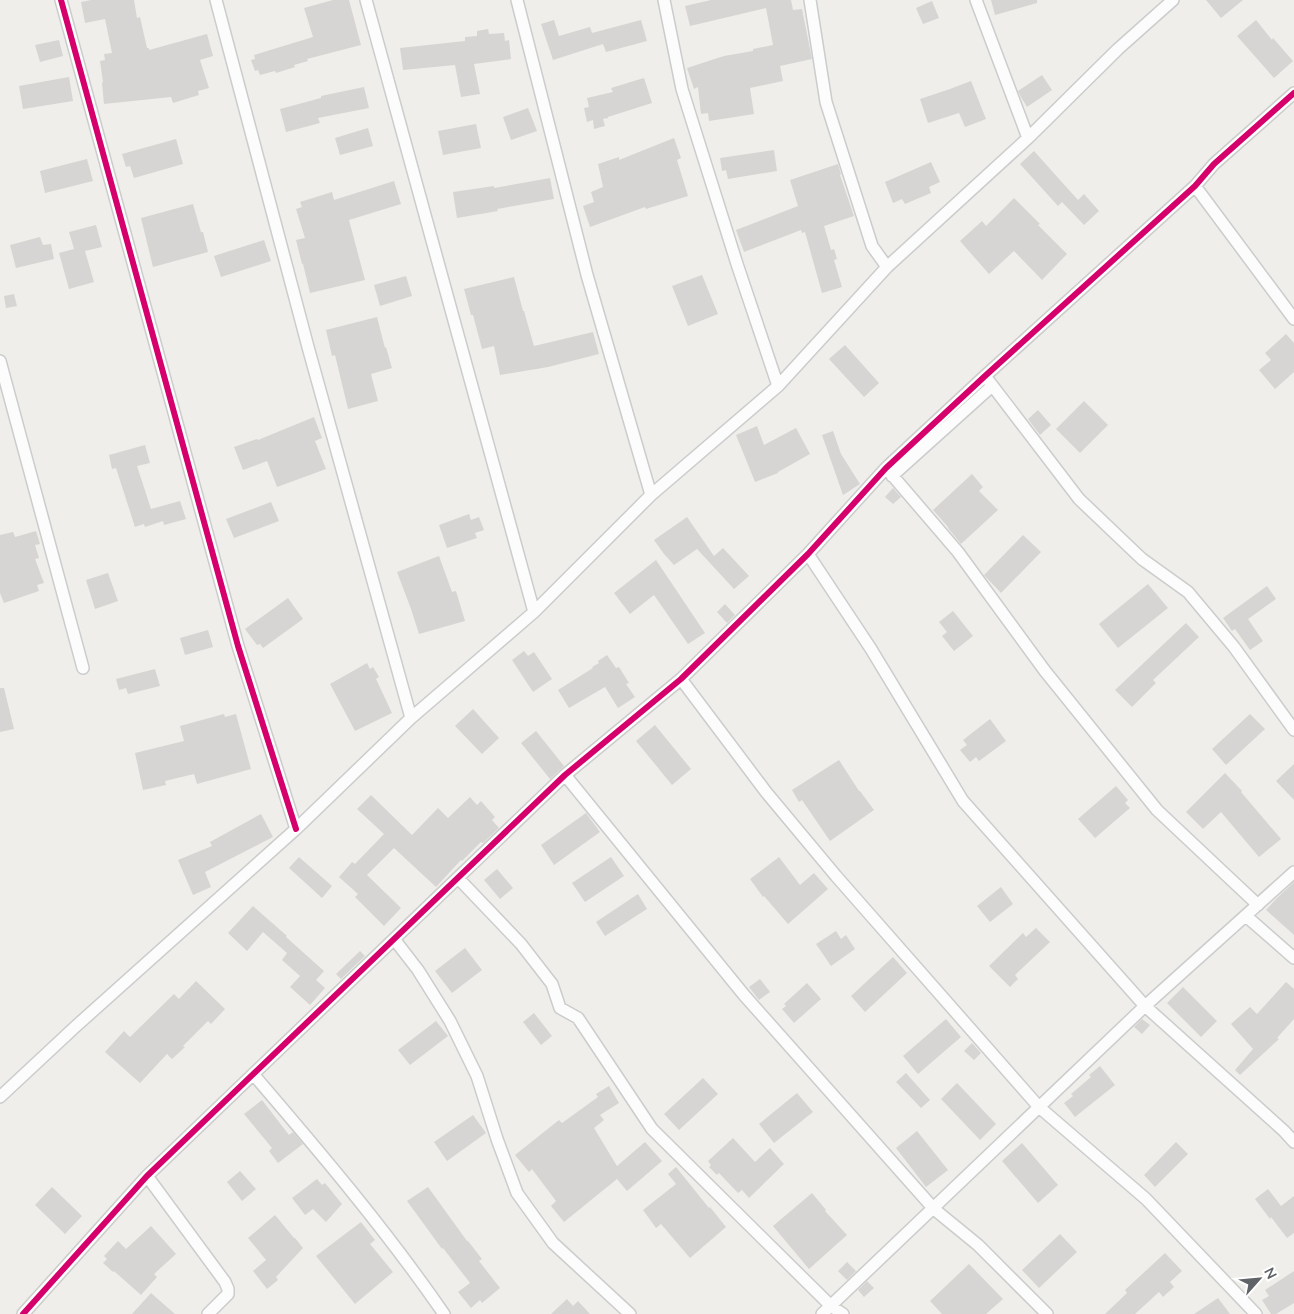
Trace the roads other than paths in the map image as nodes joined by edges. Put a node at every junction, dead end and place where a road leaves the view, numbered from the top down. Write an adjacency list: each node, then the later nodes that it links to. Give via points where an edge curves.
1 (61, 0): 27 (street, via 238,646)
2 (216, 0): 24 (street)
3 (366, 0): 21 (street)
4 (517, 0): 19 (street, via 587,275)
5 (664, 0): 16 (street, via 682,89)
6 (810, 0): 12 (street, via 826,102 872,246)
7 (976, 0): 10 (street)
8 (1173, 0): 10 (street)
9 (1294, 93): 11 (street, via 1214,164)
10 (1028, 138): 12 (street)
11 (1195, 186): 13 (street); 15 (street)
12 (887, 267): 16 (street)
13 (1294, 319)
14 (0, 361): 22 (street)
15 (985, 376): 17 (street); 18 (street)
16 (778, 386): 19 (street)
17 (992, 386): 18 (street); 25 (street, via 1079,499 1142,559 1188,592)
18 (889, 472): 20 (street); 30 (street, via 958,552 1045,671 1157,810)
19 (651, 495): 21 (street)
20 (808, 554): 23 (street); 34 (street, via 963,801)
21 (534, 612): 24 (street)
22 (83, 668)
23 (681, 679): 26 (street); 37 (street, via 766,792)
24 (411, 718): 27 (street)
25 (1294, 730)
26 (565, 775): 29 (street); 40 (street, via 744,995)
27 (296, 829): 36 (street)
28 (1294, 872): 30 (street)
29 (458, 878): 32 (street); 41 (street, via 526,950 552,984 560,1008 578,1018 652,1129)
30 (1258, 905): 31 (street)
31 (1246, 916): 33 (street); 34 (street)
32 (394, 939): 35 (street); 45 (street, via 450,1020 474,1068 517,1193 552,1243)
33 (1294, 958)
34 (1145, 1006): 37 (street); 38 (street)
35 (253, 1074): 39 (street); 44 (street, via 331,1166 416,1273)
36 (0, 1097)
37 (1039, 1107): 40 (street); 48 (street, via 1146,1198)
38 (1294, 1142)
39 (147, 1176): 42 (street); 43 (street, via 225,1282 228,1294)
40 (934, 1209): 41 (street); 47 (street, via 978,1246)
41 (826, 1310): 46 (street)
42 (24, 1314)
43 (208, 1314)
44 (444, 1314)
45 (630, 1314)
46 (843, 1314)
47 (1047, 1314)
48 (1256, 1314)

